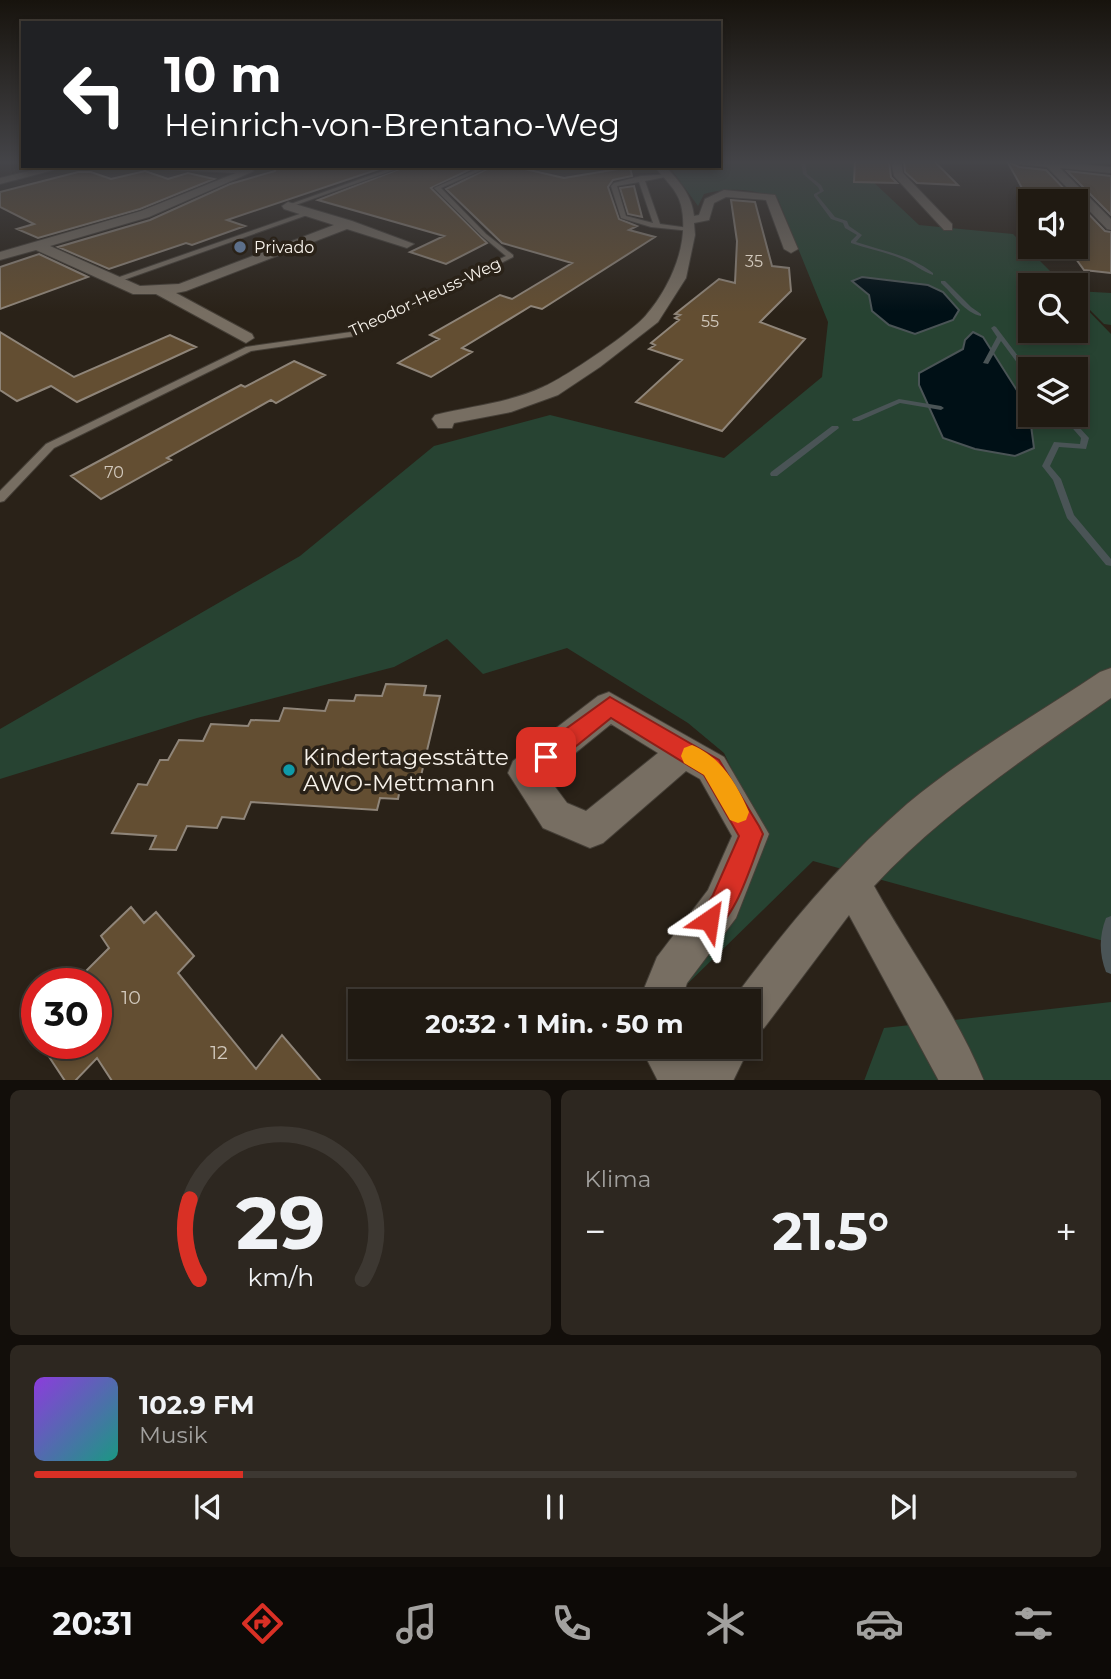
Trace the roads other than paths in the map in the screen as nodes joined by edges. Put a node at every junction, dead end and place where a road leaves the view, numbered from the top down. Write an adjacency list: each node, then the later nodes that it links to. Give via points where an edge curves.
1 (151, 211): 17 (street)
2 (460, 211): 22 (lane, Theodor-Heuss-Weg, via 511,256 353,334)
3 (620, 211): 12 (lane, via 623,217)
4 (652, 211): 12 (lane)
5 (688, 211): 13 (street)
6 (706, 211): 13 (street, via 705,217)
7 (777, 211): 18 (street)
8 (933, 211): 15 (street)
9 (1097, 211): 14 (street)
10 (311, 212): 11 (street); 20 (lane)
11 (348, 224): 16 (street); 21 (street, via 181,288)
12 (657, 225): 13 (lane)
13 (689, 225): 23 (street, via 679,278 652,319 551,391 504,408 442,419)
14 (1111, 226)
15 (948, 227)
16 (407, 244)
17 (39, 246): 19 (street); 20 (street)
18 (791, 249)
19 (0, 256)
20 (112, 281): 21 (street, via 138,291)
21 (161, 291): 22 (street)
22 (253, 342): 24 (lane, Theodor-Heuss-Weg, via 50,446)
23 (445, 424)
24 (0, 498)
25 (1111, 681): 27 (street, via 973,775 897,837)
26 (685, 751): 28 (street, via 712,768 751,834 722,904 671,971)
27 (852, 882): 29 (street); 34 (street)
28 (664, 989)
29 (761, 996)
30 (670, 1059): 32 (street)
31 (720, 1059): 33 (street)
32 (684, 1080)
33 (708, 1080)
34 (962, 1080)

